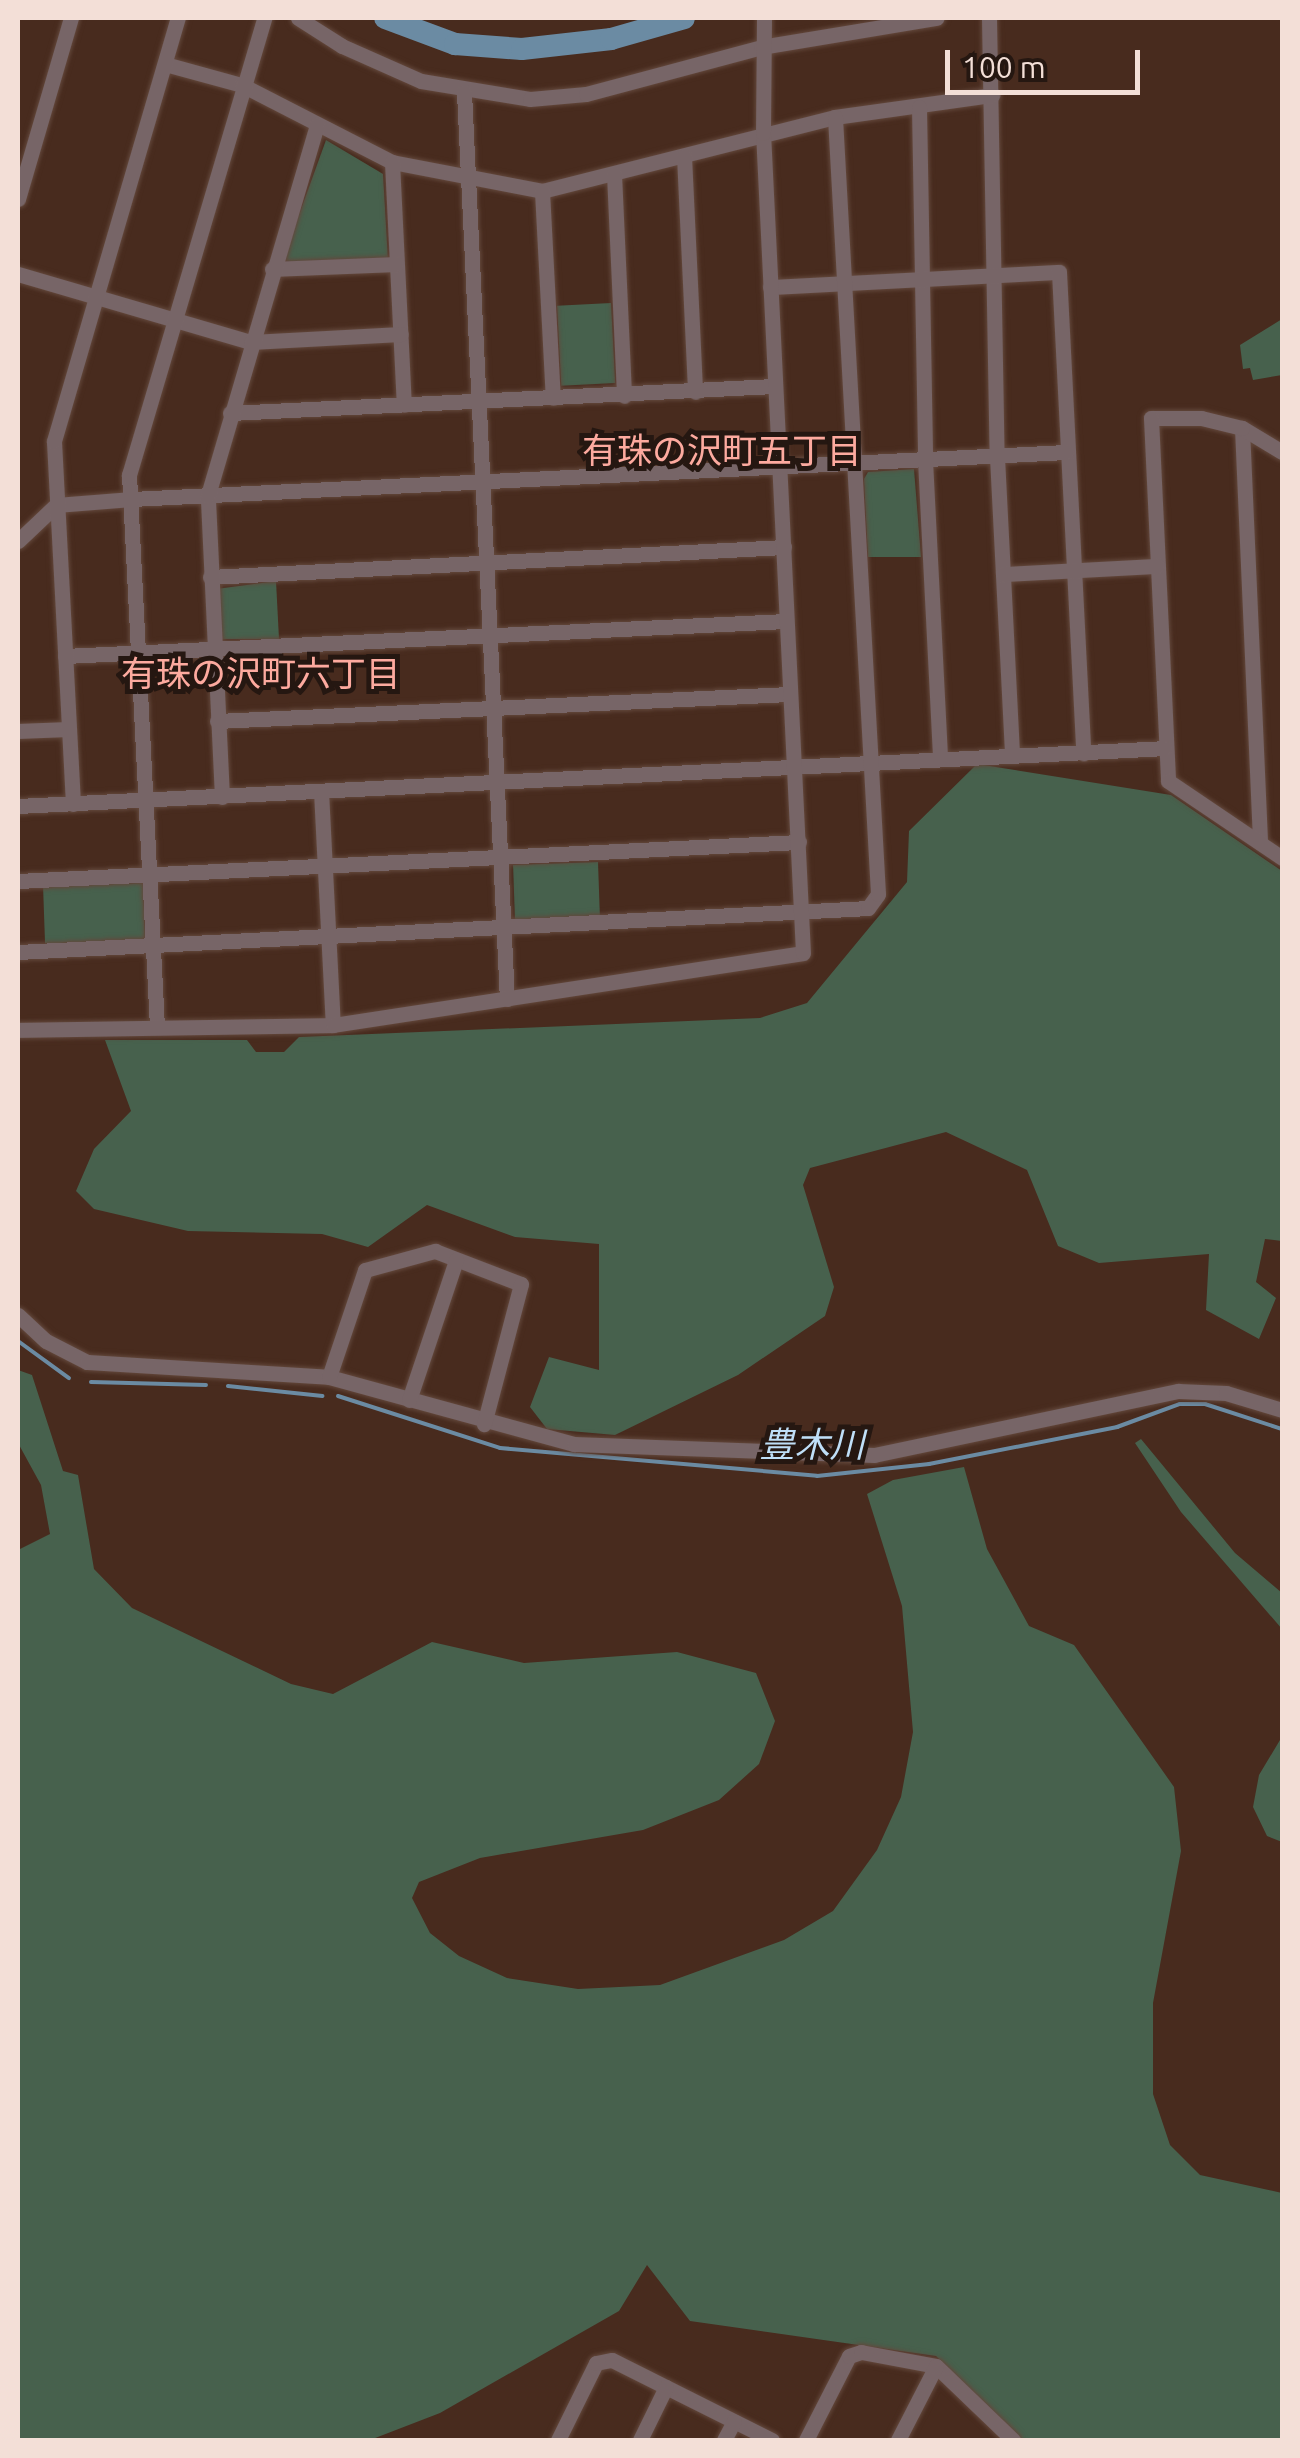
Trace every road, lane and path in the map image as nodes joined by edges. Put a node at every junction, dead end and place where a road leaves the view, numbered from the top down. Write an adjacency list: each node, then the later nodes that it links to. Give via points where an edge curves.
1 (71, 18): 22 (street)
2 (178, 18): 9 (street)
3 (264, 18): 10 (street)
4 (298, 18): 11 (street, via 380,65)
5 (937, 18): 8 (street)
6 (989, 18): 12 (street)
7 (763, 20): 8 (street)
8 (761, 46): 11 (street, via 586,94 530,99); 16 (street)
9 (165, 64): 10 (street); 30 (street)
10 (242, 85): 15 (street); 31 (street)
11 (464, 92): 20 (street)
12 (992, 95): 13 (street); 26 (street)
13 (919, 106): 14 (street); 27 (street)
14 (835, 118): 16 (street); 28 (street)
15 (317, 125): 18 (street); 24 (street)
16 (763, 133): 17 (street); 29 (street)
17 (684, 156): 19 (street); 35 (street)
18 (392, 162): 20 (street); 23 (street)
19 (614, 174): 21 (street); 36 (street)
20 (466, 175): 21 (street); 38 (street)
21 (542, 191): 37 (street)
22 (18, 199)
23 (396, 264): 24 (street); 32 (street)
24 (272, 269): 33 (street)
25 (18, 274): 30 (street)
26 (994, 275): 27 (street); 42 (street, via 1060,272); 44 (street)
27 (921, 279): 28 (street); 45 (street)
28 (844, 284): 29 (street); 46 (street)
29 (770, 287): 34 (street)
30 (97, 298): 31 (street); 51 (street, via 54,442)
31 (173, 320): 33 (street); 50 (street, via 129,475)
32 (401, 334): 33 (street); 39 (street)
33 (251, 342): 40 (street)
34 (775, 386): 35 (street); 47 (street)
35 (694, 392): 36 (street)
36 (624, 396): 37 (street)
37 (553, 398): 38 (street)
38 (478, 402): 39 (street); 48 (street)
39 (404, 405): 40 (street)
40 (230, 414): 49 (street)
41 (1242, 428): 43 (street); 55 (street, via 1201,418 1150,418); 82 (street)
42 (1068, 452): 44 (street); 56 (street)
43 (1282, 452)
44 (997, 457): 45 (street); 57 (street)
45 (925, 460): 46 (street); 72 (street)
46 (854, 463): 47 (street); 73 (street)
47 (780, 467): 48 (street); 53 (street)
48 (482, 482): 49 (street); 54 (street)
49 (208, 495): 50 (street); 58 (street)
50 (132, 499): 51 (street); 62 (street)
51 (56, 506): 52 (street); 63 (street)
52 (18, 540)
53 (784, 547): 54 (street); 59 (street)
54 (488, 563): 58 (street); 60 (street)
55 (1157, 566): 56 (street); 69 (street)
56 (1074, 570): 57 (street); 70 (street)
57 (1003, 574): 71 (street)
58 (210, 577): 61 (street)
59 (786, 621): 60 (street); 64 (street)
60 (490, 635): 61 (street); 65 (street)
61 (213, 649): 62 (street); 66 (street)
62 (138, 653): 63 (street); 78 (street)
63 (65, 656): 67 (street)
64 (790, 694): 65 (street); 74 (street)
65 (494, 708): 66 (street); 75 (street)
66 (217, 721): 77 (street)
67 (68, 729): 68 (street); 79 (street)
68 (18, 731)
69 (1165, 748): 70 (street); 82 (street, via 1168,780)
70 (1083, 752): 71 (street)
71 (1012, 755): 72 (street)
72 (940, 760): 73 (street)
73 (870, 764): 74 (street); 88 (street, via 878,894 868,908)
74 (794, 767): 75 (street); 81 (street)
75 (498, 782): 76 (street); 83 (street)
76 (322, 792): 77 (street); 85 (street)
77 (222, 797): 78 (street)
78 (148, 800): 79 (street); 86 (street)
79 (72, 804): 80 (street)
80 (18, 806)
81 (799, 842): 83 (street); 88 (street)
82 (1260, 843): 84 (street)
83 (502, 857): 85 (street); 89 (street)
84 (1282, 858)
85 (325, 865): 86 (street); 90 (street)
86 (150, 874): 87 (street); 91 (street)
87 (18, 881)
88 (803, 915): 89 (street); 93 (street, via 803,954)
89 (505, 928): 90 (street); 93 (street)
90 (328, 936): 91 (street); 94 (street)
91 (153, 946): 92 (street); 95 (street)
92 (18, 952)
93 (508, 999): 94 (street)
94 (333, 1025): 95 (street)
95 (157, 1027): 96 (street)
96 (18, 1030)
97 (456, 1260): 99 (street, via 420,1252 365,1270); 100 (street); 102 (street, via 521,1284)
98 (18, 1314): 99 (street, via 46,1341 100,1365)
99 (329, 1376): 100 (street)
100 (409, 1400): 102 (street)
101 (1282, 1410): 102 (street, via 1226,1393 1178,1391 874,1455 574,1444)
102 (484, 1424)
103 (936, 2366): 106 (street); 111 (street, via 861,2352 849,2356); 112 (street)
104 (666, 2387): 105 (street); 107 (street, via 612,2360 596,2363); 108 (street)
105 (734, 2421): 109 (street); 110 (street)
106 (993, 2433): 113 (street)
107 (558, 2440)
108 (640, 2440)
109 (724, 2440)
110 (772, 2440)
111 (806, 2440)
112 (898, 2440)
113 (1012, 2440)

